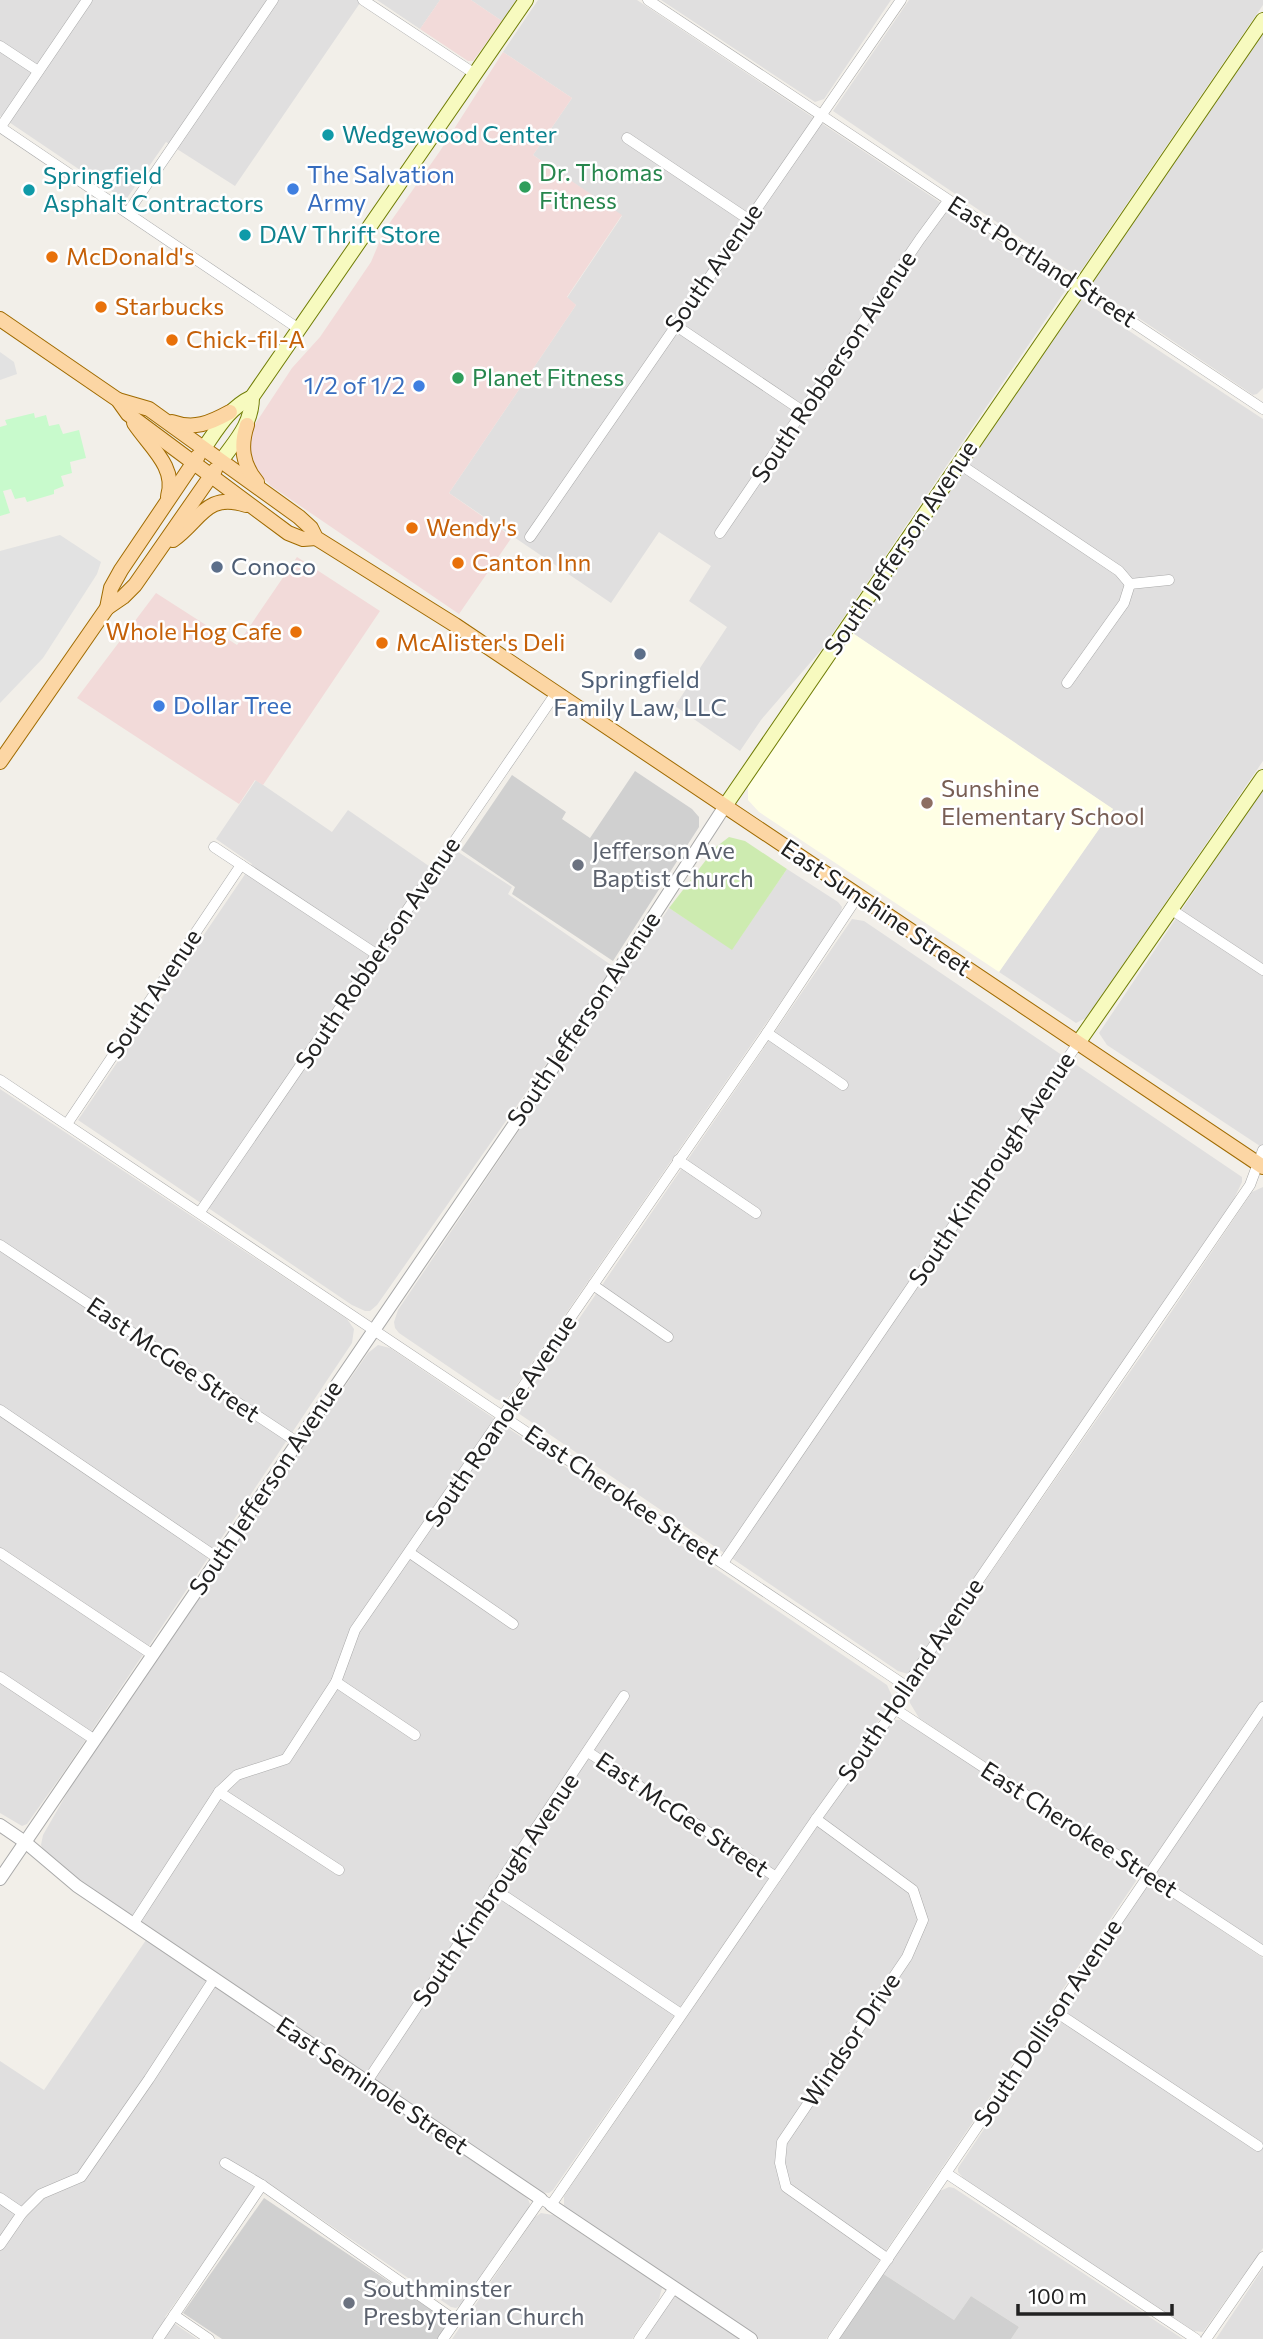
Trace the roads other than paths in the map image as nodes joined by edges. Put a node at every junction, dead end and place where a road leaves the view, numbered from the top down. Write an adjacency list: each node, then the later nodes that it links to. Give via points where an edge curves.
1 (87, 0): 9 (street)
2 (273, 0): 15 (street)
3 (363, 0): 10 (street)
4 (526, 0): 10 (main road)
5 (648, 0): 11 (street, East Portland Street)
6 (901, 0): 11 (street, South Avenue)
7 (1263, 20): 17 (main road, South Jefferson Avenue)
8 (0, 46): 9 (street)
9 (38, 71): 12 (street)
10 (475, 74): 20 (main road)
11 (821, 116): 14 (street, East Portland Street); 16 (street, South Avenue)
12 (0, 128): 15 (street)
13 (627, 138): 16 (street)
14 (948, 201): 17 (street, East Portland Street); 25 (street, South Robberson Avenue)
15 (128, 212): 20 (street)
16 (748, 219): 19 (street, South Avenue)
17 (1080, 287): 23 (street, East Portland Street); 32 (main road, South Jefferson Avenue)
18 (0, 319): 22 (main road)
19 (675, 325): 25 (street); 38 (street, South Avenue)
20 (299, 329): 21 (main road)
21 (252, 397): 24 (main road); 28 (main road)
22 (118, 400): 26 (main road); 27 (main road, via 137,403)
23 (1262, 406)
24 (230, 412): 27 (main road, via 201,426); 29 (main road)
25 (804, 412): 37 (street, South Robberson Avenue)
26 (128, 414): 31 (main road); 35 (main road, via 168,471 171,488)
27 (164, 419): 29 (main road)
28 (247, 425): 30 (main road); 34 (main road, via 243,456)
29 (204, 448): 30 (main road); 31 (main road)
30 (221, 461): 33 (main road); 34 (main road)
31 (193, 463): 33 (main road); 35 (main road)
32 (958, 463): 42 (street, via 1119,571); 48 (main road, South Jefferson Avenue)
33 (210, 476): 36 (main road); 40 (main road)
34 (264, 492): 39 (main road, via 299,517)
35 (163, 508): 43 (main road, via 111,588)
36 (253, 508): 39 (main road, via 288,533); 40 (main road, via 234,501 216,503)
37 (720, 533)
38 (530, 537)
39 (316, 538): 45 (main road, East Sunshine Street)
40 (163, 547): 43 (main road, via 135,585)
41 (1169, 580): 42 (street)
42 (1130, 584): 44 (street, via 1124,603)
43 (107, 608): 46 (main road)
44 (1067, 683)
45 (556, 694): 48 (main road, East Sunshine Street); 53 (street, South Robberson Avenue)
46 (0, 762)
47 (1262, 780): 52 (main road, South Kimbrough Avenue)
48 (725, 806): 51 (main road, East Sunshine Street); 66 (street, South Jefferson Avenue)
49 (214, 847): 50 (street)
50 (241, 865): 53 (street); 59 (street, South Avenue)
51 (858, 896): 55 (street, South Roanoke Avenue); 56 (main road, East Sunshine Street)
52 (1172, 910): 54 (street); 56 (main road, South Kimbrough Avenue)
53 (376, 954): 62 (street, South Robberson Avenue)
54 (1263, 970)
55 (767, 1033): 58 (street); 60 (street, South Roanoke Avenue)
56 (1078, 1043): 61 (main road, East Sunshine Street); 74 (street, South Kimbrough Avenue)
57 (0, 1080): 59 (street, East Cherokee Street)
58 (843, 1085)
59 (67, 1124): 62 (street, East Cherokee Street)
60 (678, 1160): 63 (street); 65 (street, South Roanoke Avenue)
61 (1261, 1160): 79 (street, South Holland Avenue, via 1250,1185)
62 (200, 1212): 66 (street, East Cherokee Street)
63 (756, 1213)
64 (0, 1245): 70 (street, East McGee Street)
65 (593, 1284): 67 (street); 69 (street, South Roanoke Avenue)
66 (374, 1329): 69 (street, East Cherokee Street); 70 (street, South Jefferson Avenue)
67 (668, 1337)
68 (0, 1410): 73 (street)
69 (505, 1416): 72 (street, South Roanoke Avenue); 74 (street, East Cherokee Street)
70 (297, 1442): 73 (street, South Jefferson Avenue)
71 (0, 1553): 76 (street)
72 (410, 1553): 75 (street); 78 (street, South Roanoke Avenue, via 355,1630)
73 (219, 1559): 76 (street, South Jefferson Avenue)
74 (723, 1563): 79 (street, East Cherokee Street)
75 (513, 1624)
76 (153, 1655): 84 (street, South Jefferson Avenue)
77 (0, 1677): 84 (street)
78 (336, 1682): 83 (street); 86 (street, South Roanoke Avenue, via 286,1759 237,1775)
79 (906, 1686): 82 (street, South Holland Avenue)
80 (624, 1696): 85 (street, South Kimbrough Avenue)
81 (1263, 1707): 91 (street, South Dollison Avenue)
82 (895, 1709): 87 (street, South Holland Avenue); 91 (street, East Cherokee Street)
83 (415, 1735)
84 (95, 1740): 89 (street, South Jefferson Avenue)
85 (588, 1752): 92 (street, East McGee Street); 94 (street, South Kimbrough Avenue)
86 (219, 1792): 90 (street); 95 (street, South Roanoke Avenue)
87 (816, 1819): 92 (street, South Holland Avenue); 110 (street, Windsor Drive, via 913,1890 923,1920 907,1957 782,2142 780,2163 786,2187)
88 (0, 1825): 89 (street, East Seminole Street)
89 (25, 1842): 93 (street, South Jefferson Avenue); 95 (street, East Seminole Street, via 77,1886)
90 (339, 1870)
91 (1147, 1875): 96 (street, East Cherokee Street); 98 (street, South Dollison Avenue)
92 (776, 1877): 99 (street, South Holland Avenue)
93 (0, 1879)
94 (494, 1889): 99 (street); 100 (street, South Kimbrough Avenue)
95 (134, 1923): 97 (street, East Seminole Street)
96 (1263, 1951)
97 (214, 1979): 100 (street, East Seminole Street); 107 (street, via 81,2177 41,2194)
98 (1056, 2012): 101 (street); 103 (street, South Dollison Avenue)
99 (681, 2014): 106 (street, South Holland Avenue)
100 (366, 2083): 106 (street, East Seminole Street)
101 (1258, 2146)
102 (225, 2163): 104 (street)
103 (946, 2173): 110 (street, South Dollison Avenue); 120 (street)
104 (262, 2185): 112 (street); 113 (street)
105 (0, 2199): 107 (street)
106 (546, 2202): 111 (street, East Seminole Street); 113 (street, South Holland Avenue)
107 (22, 2213): 108 (street)
108 (0, 2245)
109 (1263, 2257): 121 (street)
110 (888, 2259): 119 (street, South Dollison Avenue)
111 (674, 2288): 117 (street); 118 (street, East Seminole Street)
112 (174, 2315): 114 (street); 115 (street)
113 (456, 2320): 116 (street, South Holland Avenue)
114 (158, 2339)
115 (209, 2339)
116 (443, 2339)
117 (639, 2339)
118 (751, 2339)
119 (833, 2339)
120 (1196, 2339)
121 (1206, 2339)

